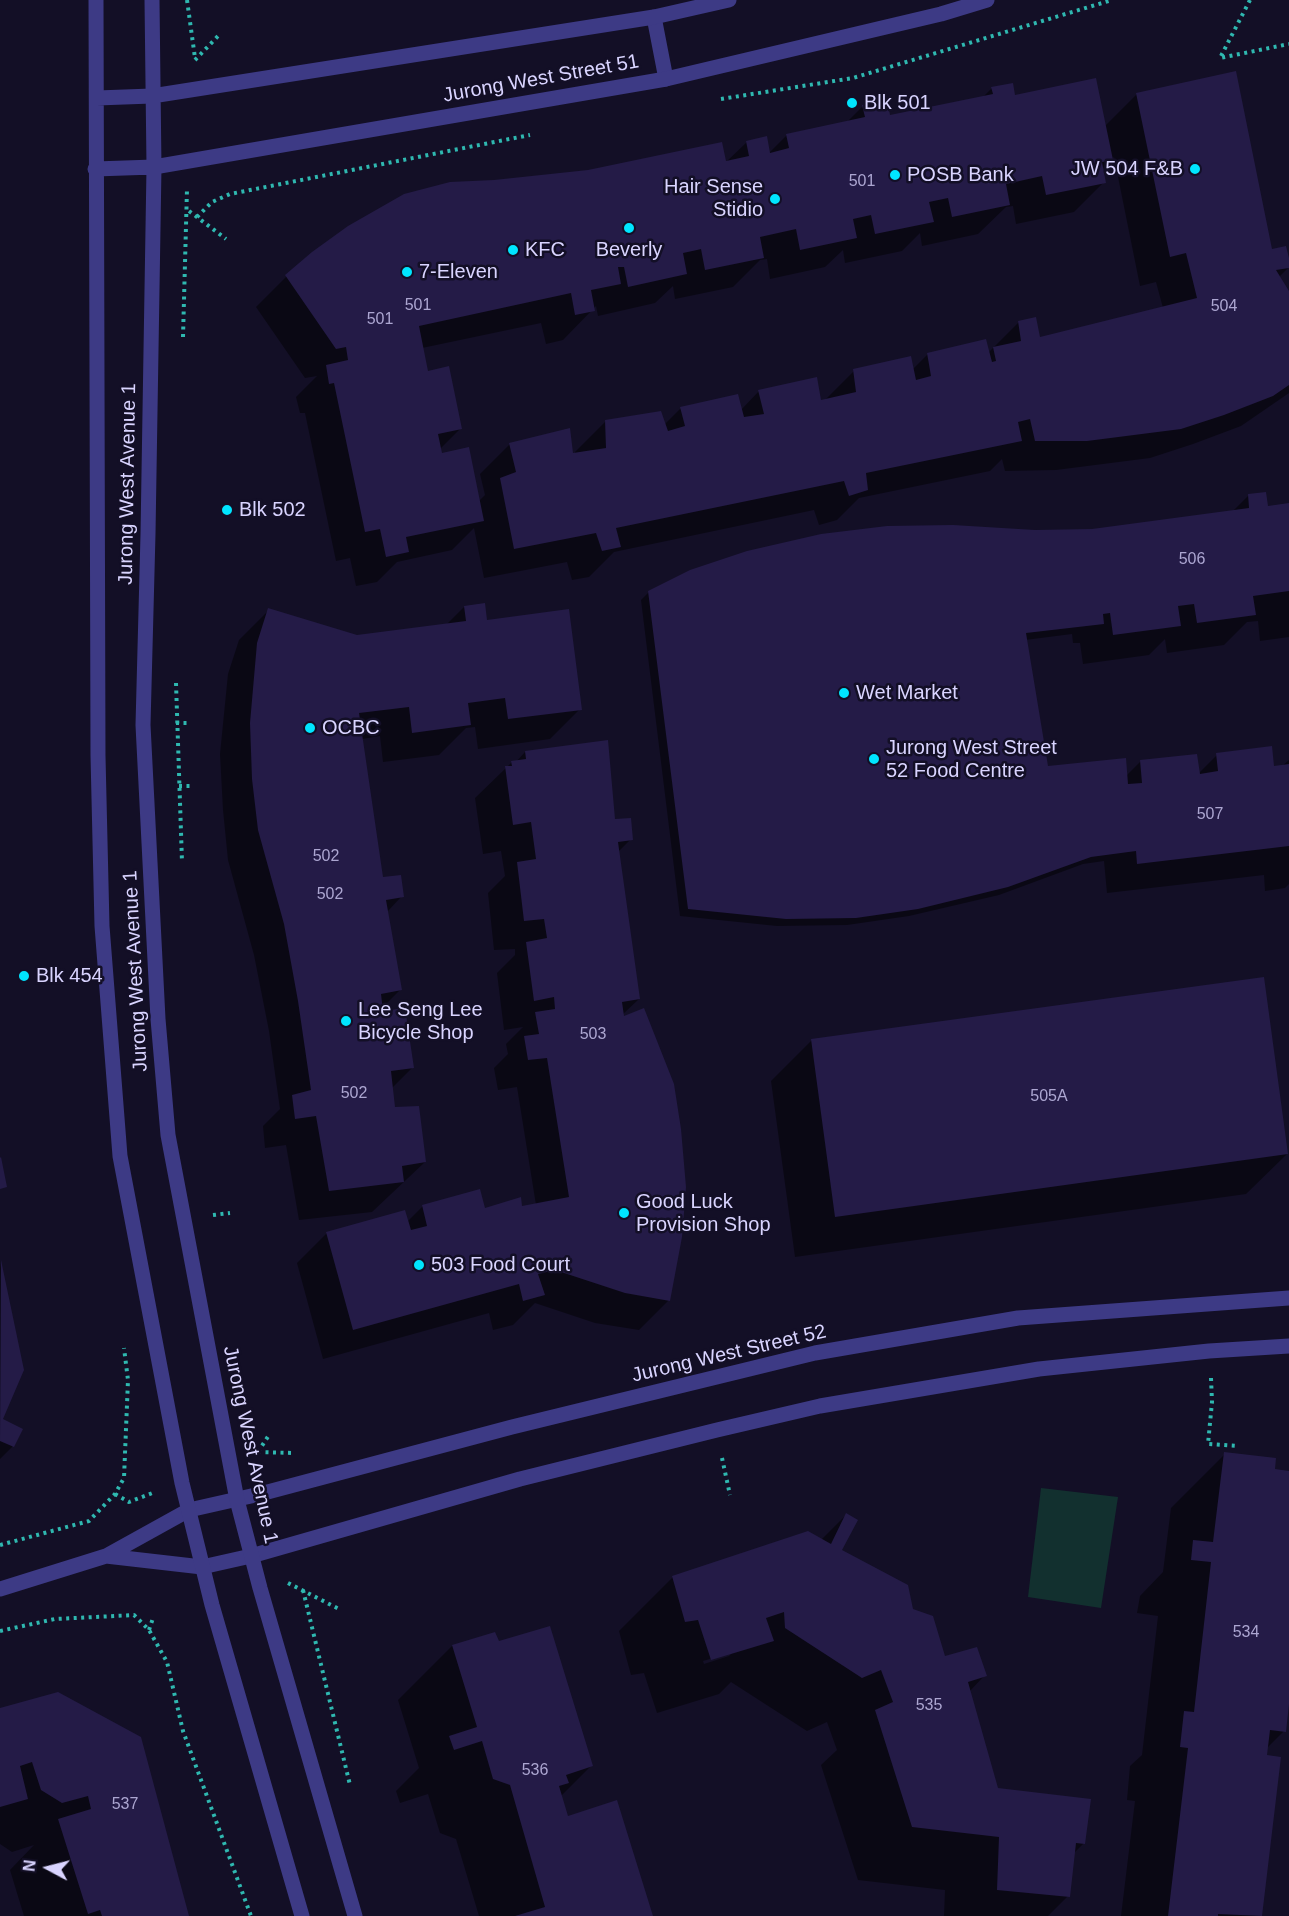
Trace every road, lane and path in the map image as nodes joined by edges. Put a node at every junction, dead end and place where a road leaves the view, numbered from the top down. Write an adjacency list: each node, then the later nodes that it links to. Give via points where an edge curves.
1 (96, 0): 12 (street, Jurong West Avenue 1)
2 (152, 0): 11 (street, Jurong West Avenue 1)
3 (187, 0): 8 (path, via 195,59)
4 (729, 0): 7 (street)
5 (987, 0): 10 (street, Jurong West Street 51)
6 (1250, 0): 9 (path, via 1220,58)
7 (654, 16): 10 (street); 11 (street)
8 (219, 35)
9 (1289, 44)
10 (666, 79): 13 (street, Jurong West Street 51)
11 (152, 96): 12 (street); 13 (street, Jurong West Avenue 1)
12 (97, 98): 14 (street, Jurong West Avenue 1)
13 (154, 167): 14 (street, Jurong West Street 51); 34 (street, Jurong West Avenue 1, via 143,725 158,1019 171,1156)
14 (95, 169): 35 (street, Jurong West Avenue 1, via 103,937 120,1156)
15 (226, 239): 16 (path, via 188,210)
16 (183, 345)
17 (176, 680): 18 (path)
18 (177, 723): 19 (path); 20 (path)
19 (187, 723)
20 (180, 786): 21 (path); 22 (path)
21 (190, 786)
22 (182, 866)
23 (231, 1212): 24 (path)
24 (217, 1214)
25 (1289, 1298): 34 (street, Jurong West Street 52, via 1018,1318 815,1353)
26 (124, 1345): 36 (path, via 128,1380 124,1478 89,1521)
27 (1289, 1346): 38 (street, via 1209,1350 1039,1369 820,1406 520,1479)
28 (1210, 1371): 31 (path, via 1208,1444)
29 (269, 1435): 30 (path, via 258,1452)
30 (256, 1441)
31 (1238, 1446)
32 (721, 1455): 33 (path)
33 (730, 1496)
34 (237, 1500): 35 (street, Jurong West Street 52); 38 (street, Jurong West Avenue 1)
35 (189, 1510): 37 (street, Jurong West Street 52); 39 (street, Jurong West Avenue 1)
36 (0, 1545)
37 (106, 1556): 39 (street); 40 (street)
38 (251, 1556): 39 (street); 48 (street, Jurong West Avenue 1)
39 (202, 1567): 47 (street, Jurong West Avenue 1)
40 (0, 1589)
41 (341, 1610): 45 (path, via 303,1590)
42 (153, 1618): 43 (path)
43 (149, 1630): 44 (path, via 134,1615 55,1619); 46 (path, via 167,1662 183,1731)
44 (0, 1631)
45 (352, 1793)
46 (251, 1916)
47 (302, 1916)
48 (355, 1916)

